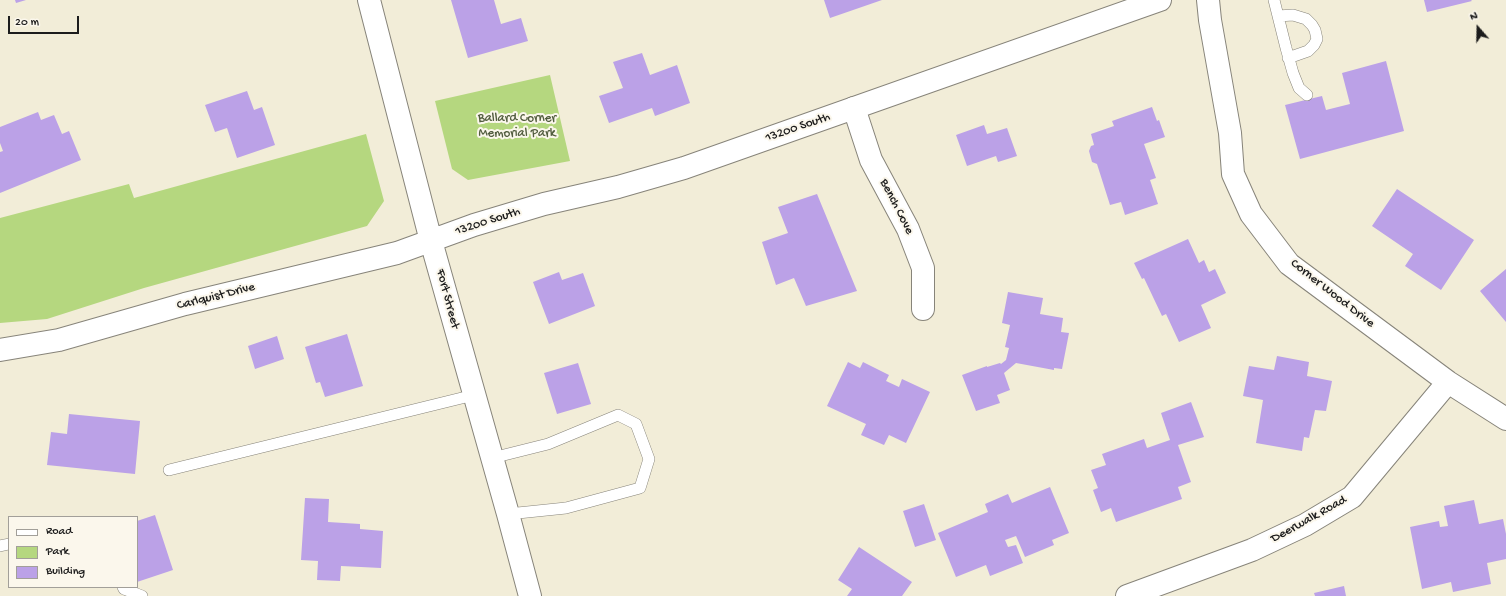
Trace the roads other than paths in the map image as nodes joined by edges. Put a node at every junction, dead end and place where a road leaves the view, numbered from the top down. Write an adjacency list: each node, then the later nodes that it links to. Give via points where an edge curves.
1 (369, 0): 9 (street, Fort Street)
2 (1160, 0): 8 (street, 13200 South)
3 (1208, 0): 12 (street, Corner Wood Drive, via 1230,133 1233,174 1251,214 1290,264)
4 (1274, 0): 5 (lane)
5 (1278, 16): 6 (lane); 6 (lane, via 1293,15 1306,19 1315,30 1317,39 1314,45 1308,51)
6 (1288, 58): 7 (lane, via 1299,88)
7 (1307, 95)
8 (854, 108): 9 (street, 13200 South, via 684,168 544,204); 10 (street, Bench Cove, via 871,160 908,229 923,268)
9 (431, 241): 11 (street, Carlquist Drive, via 397,253 185,304 59,340); 13 (street, Fort Street)
10 (923, 309)
11 (0, 350)
12 (1448, 382): 14 (street, Corner Wood Drive); 21 (street, Deerwalk Road, via 1352,496 1305,526 1252,550)
13 (474, 395): 15 (street, Fort Street); 16 (lane)
14 (1506, 419)
15 (492, 458): 17 (street, Fort Street); 17 (lane, via 548,444 618,415 636,424 649,459 640,488 566,508)
16 (169, 470)
17 (508, 514): 20 (street, Fort Street)
18 (124, 588): 19 (lane)
19 (142, 596)
20 (530, 596)
21 (1127, 596)

